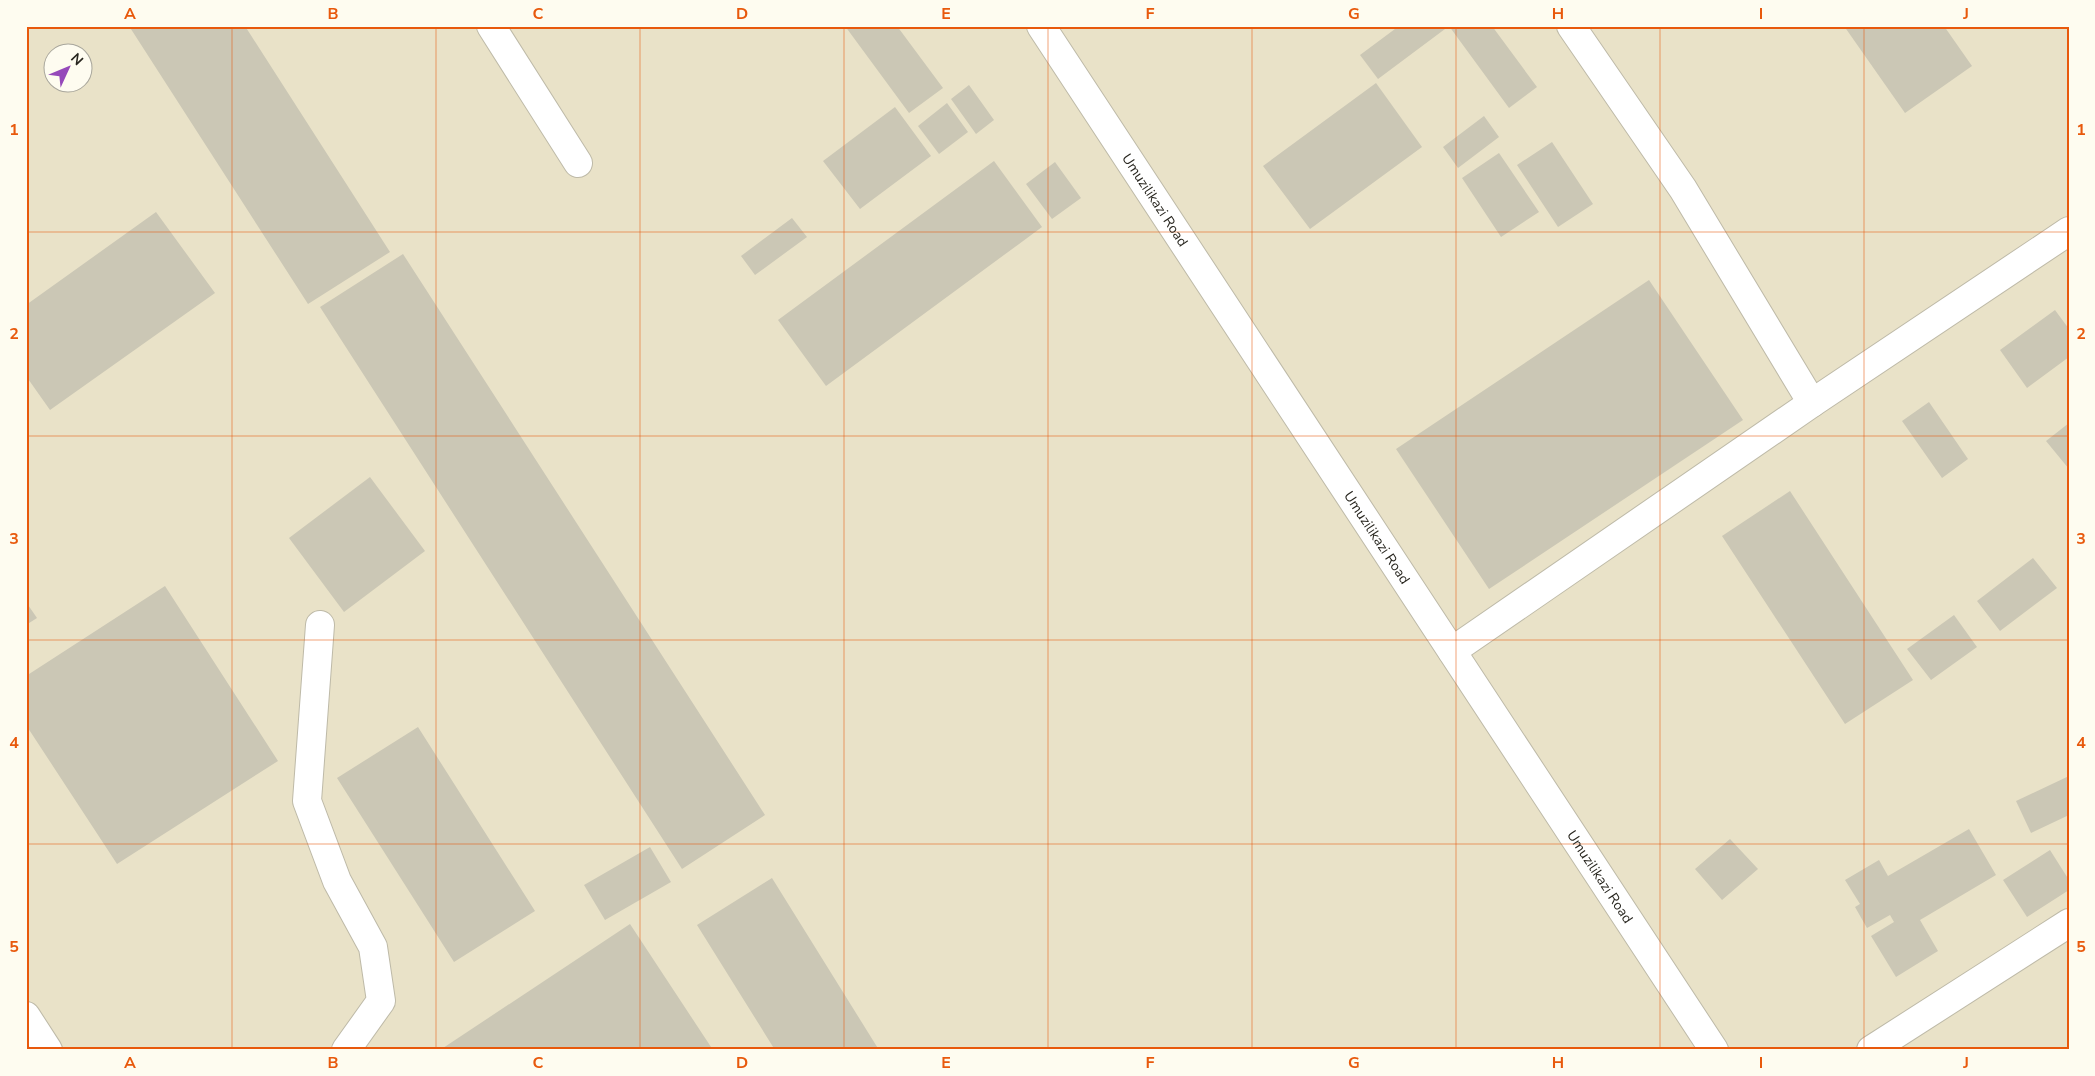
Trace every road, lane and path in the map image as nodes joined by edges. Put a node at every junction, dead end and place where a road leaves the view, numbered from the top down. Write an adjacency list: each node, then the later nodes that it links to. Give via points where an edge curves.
1 (491, 26): 4 (street)
2 (1041, 26): 8 (street, Umuzilikazi Road)
3 (1571, 26): 6 (street, via 1683,189)
4 (578, 163)
5 (2069, 231): 6 (street)
6 (1812, 403): 8 (street)
7 (320, 625): 12 (street, via 307,801 336,881 374,947 381,1001)
8 (1452, 651): 13 (street, Umuzilikazi Road)
9 (2069, 923): 14 (street)
10 (26, 1016): 11 (street)
11 (48, 1050)
12 (346, 1050)
13 (1714, 1050)
14 (1871, 1050)

